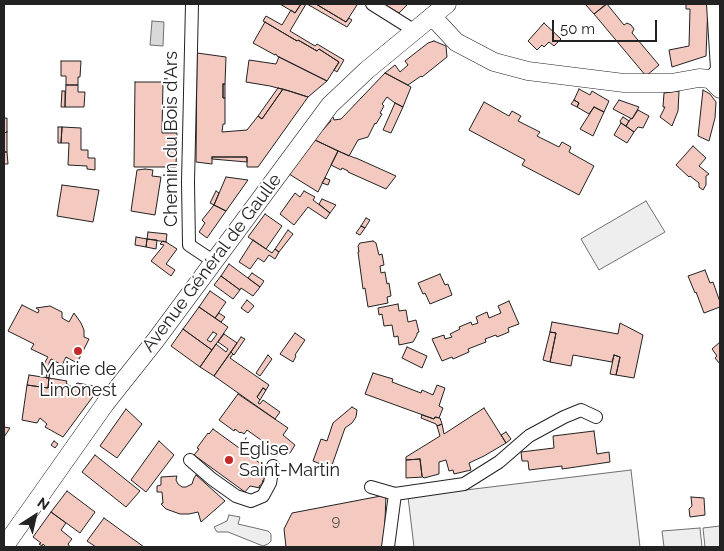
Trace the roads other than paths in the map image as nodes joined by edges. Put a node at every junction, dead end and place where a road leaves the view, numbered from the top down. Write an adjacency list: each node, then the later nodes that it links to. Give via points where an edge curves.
1 (192, 4): 8 (street, Chemin du Bois d'Ars, via 189,245)
2 (372, 4): 6 (street)
3 (447, 4): 5 (main road, Avenue Général de Gaulle)
4 (714, 4): 7 (street)
5 (432, 16): 6 (main road, Avenue Général de Gaulle); 7 (main road, via 456,42 494,62 528,71 624,83 670,83 699,78)
6 (415, 31): 8 (main road, Avenue Général de Gaulle, via 330,105)
7 (715, 84)
8 (213, 261): 14 (main road, Avenue Général de Gaulle, via 105,404)
9 (596, 417): 13 (street, via 581,410 564,417 529,436 499,462 464,484)
10 (190, 460): 11 (street, via 236,496 251,501 263,496 270,483)
11 (273, 466)
12 (371, 487): 13 (street)
13 (395, 494): 15 (street)
14 (4, 547)
15 (388, 547)

